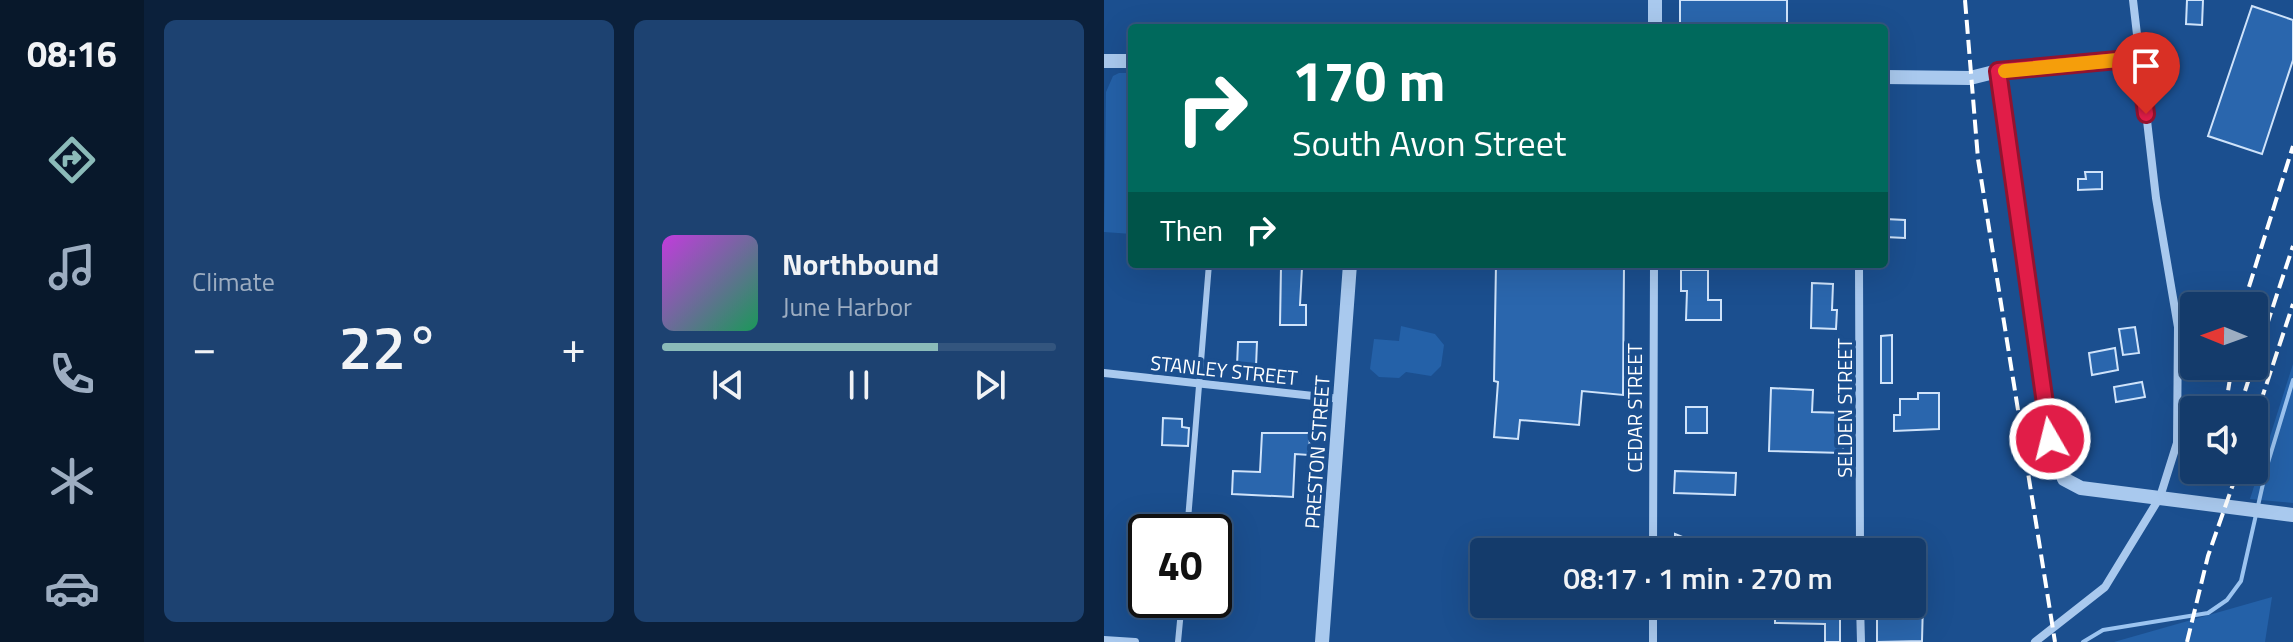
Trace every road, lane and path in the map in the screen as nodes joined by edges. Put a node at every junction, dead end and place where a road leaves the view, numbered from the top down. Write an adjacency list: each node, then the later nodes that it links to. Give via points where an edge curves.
1 (1655, 0): 3 (street)
2 (2133, 0): 4 (street)
3 (1655, 24)
4 (2139, 58): 7 (street); 16 (street, via 2178,327 2177,443)
5 (1104, 61): 6 (street)
6 (1128, 61)
7 (1998, 71): 8 (street, via 1970,78); 16 (street, via 2050,439 2064,479 2081,488)
8 (1888, 77)
9 (1209, 268): 14 (lane)
10 (1350, 268): 15 (street, PRESTON STREET)
11 (1654, 268): 19 (street, CEDAR STREET)
12 (1859, 268): 20 (street, SELDEN STREET)
13 (1104, 373): 14 (street, STANLEY STREET)
14 (1199, 384): 15 (street, STANLEY STREET); 17 (lane)
15 (1341, 399): 27 (street, PRESTON STREET)
16 (2160, 497): 18 (street); 30 (street, via 2105,587)
17 (1188, 514)
18 (2293, 515)
19 (1653, 538)
20 (1860, 538)
21 (1180, 618): 26 (lane)
22 (1653, 618): 28 (street)
23 (1860, 618): 29 (street)
24 (1104, 640): 25 (street)
25 (1135, 642)
26 (1178, 642)
27 (1322, 642)
28 (1653, 642)
29 (1861, 642)
30 (2035, 642)

